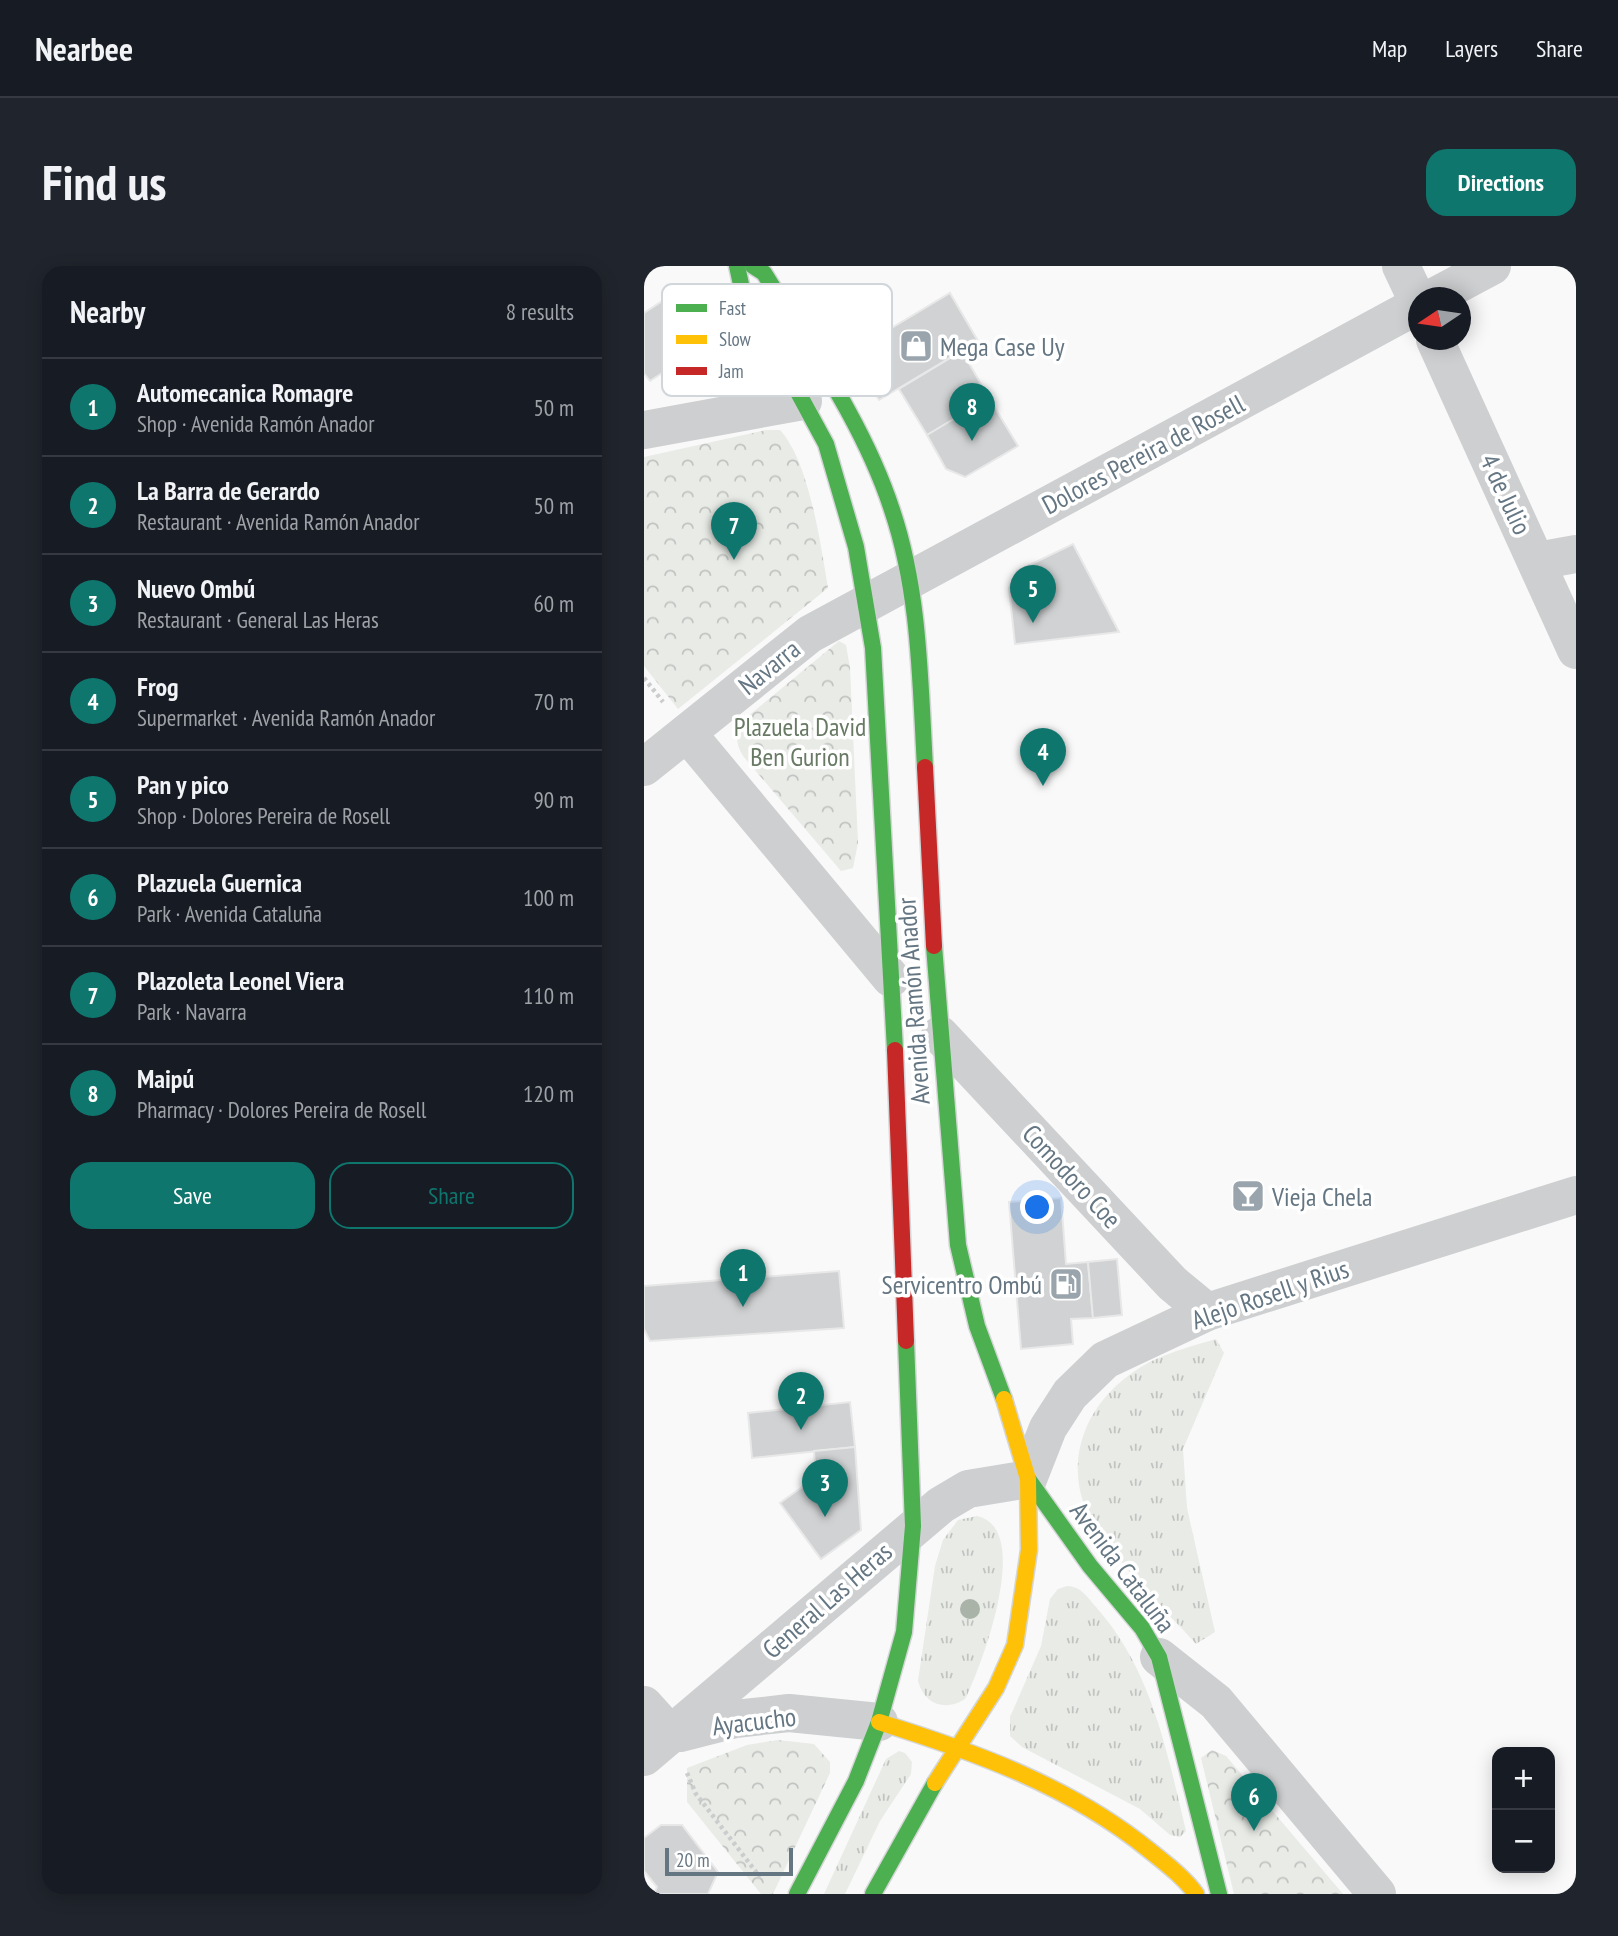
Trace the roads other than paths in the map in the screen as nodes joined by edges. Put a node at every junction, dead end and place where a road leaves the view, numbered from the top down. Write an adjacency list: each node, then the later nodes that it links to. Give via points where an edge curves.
1 (737, 266): 5 (street, Avenida Ramón Anador)
2 (753, 266): 6 (street, Avenida Ramón Anador)
3 (1401, 266): 7 (street)
4 (1492, 266): 8 (street)
5 (742, 284)
6 (771, 284)
7 (1411, 287)
8 (1453, 287)
9 (1408, 310): 17 (street, Dolores Pereira de Rosell)
10 (1440, 350): 16 (street, 4 de Julio)
11 (800, 396): 13 (street, Avenida Ramón Anador)
12 (838, 396): 17 (street, Avenida Ramón Anador, via 860,433 894,515)
13 (803, 401): 14 (street); 18 (street, Avenida Ramón Anador, via 826,444)
14 (644, 430)
15 (1576, 554): 16 (street)
16 (1537, 561): 19 (street, 4 de Julio)
17 (911, 580): 18 (street, Dolores Pereira de Rosell); 23 (street, Avenida Ramón Anador)
18 (867, 604): 20 (street, Navarra, via 810,634); 22 (street, Avenida Ramón Anador)
19 (1576, 650)
20 (687, 733): 21 (street, Navarra); 22 (street)
21 (644, 767)
22 (891, 978): 27 (street, Avenida Ramón Anador)
23 (940, 1035): 25 (street, Comodoro Coe, via 1172,1283); 26 (street, Avenida Ramón Anador, via 958,1245 977,1326)
24 (1576, 1195): 25 (street, Alejo Rosell y Rius)
25 (1207, 1312): 26 (street, Alejo Rosell y Rius, via 1105,1360 1062,1405)
26 (1028, 1479): 27 (street, General Las Heras, via 968,1489); 28 (street, Avenida Cataluña); 32 (street, Avenida Ramón Anador, via 1029,1550 1015,1645 996,1688)
27 (913, 1526): 30 (street, Avenida Ramón Anador, via 904,1632); 31 (street, General Las Heras)
28 (1159, 1657): 36 (street, Avenida Cataluña); 37 (street, via 1216,1702)
29 (644, 1705): 31 (street)
30 (879, 1722): 31 (street, Ayacucho, via 789,1713 735,1719); 32 (street); 33 (street, Avenida Ramón Anador, via 856,1781)
31 (658, 1746)
32 (959, 1747): 34 (street, Avenida Ramón Anador, via 916,1812); 35 (street, via 1099,1813 1142,1843)
33 (797, 1894)
34 (873, 1894)
35 (1196, 1894)
36 (1219, 1894)
37 (1377, 1894)

